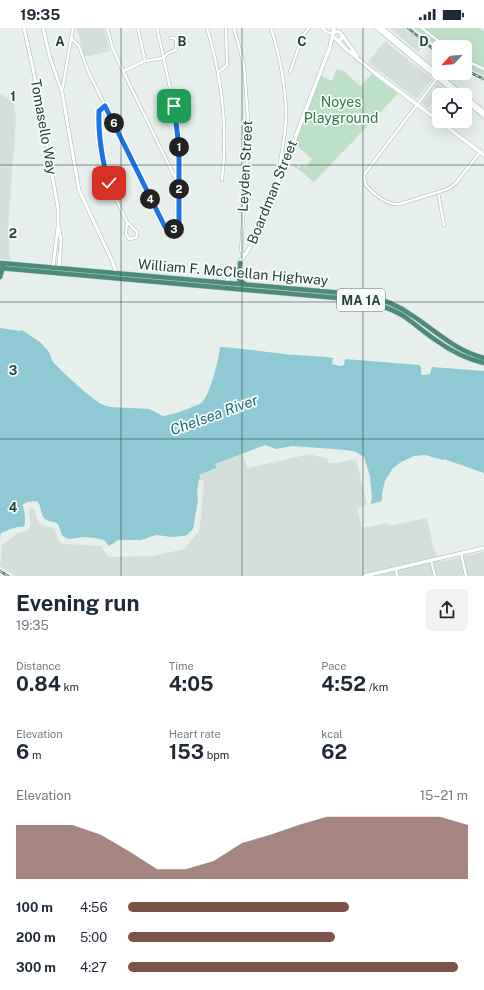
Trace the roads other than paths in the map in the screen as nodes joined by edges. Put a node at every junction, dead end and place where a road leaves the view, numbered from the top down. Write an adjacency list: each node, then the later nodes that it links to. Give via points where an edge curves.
1 (24, 28): 55 (street, Tomasello Way, via 56,196)
2 (43, 28): 39 (street)
3 (73, 28): 20 (street)
4 (107, 28): 30 (street)
5 (138, 28): 26 (street)
6 (157, 28): 25 (street)
7 (207, 28): 32 (street)
8 (226, 28): 32 (street, via 226,65)
9 (234, 28): 56 (street, Leyden Street, via 244,65 249,133 241,250)
10 (271, 28): 47 (street, via 280,61 286,100 285,131)
11 (309, 28): 33 (street)
12 (322, 28): 18 (street)
13 (334, 28): 18 (main road, Boardman Street)
14 (377, 28): 23 (main road)
15 (382, 28): 23 (main road)
16 (422, 28): 22 (street)
17 (342, 32): 18 (main road, via 337,30); 21 (main road, Boardman Street, via 341,38); 27 (main road)
18 (333, 34): 21 (main road); 24 (main road, Boardman Street)
19 (170, 38): 25 (street, via 176,40 176,50)
20 (72, 39): 39 (street); 42 (street, via 79,46)
21 (337, 40): 24 (main road, Boardman Street); 27 (main road)
22 (437, 40)
23 (399, 44): 31 (main road)
24 (330, 47): 48 (main road, Boardman Street)
25 (163, 58): 26 (street); 50 (street, via 177,125)
26 (145, 61): 30 (street)
27 (362, 62): 41 (main road)
28 (472, 63): 29 (street)
29 (484, 69)
30 (123, 71): 50 (street)
31 (432, 71)
32 (219, 72): 49 (street, via 225,141)
33 (290, 72)
34 (435, 80): 41 (street)
35 (442, 80): 37 (main road)
36 (443, 80): 38 (main road)
37 (451, 88)
38 (454, 88)
39 (62, 92): 62 (street, via 79,190)
40 (472, 102): 44 (main road)
41 (417, 104): 46 (main road); 52 (street, via 366,172 364,179 366,185 392,204 400,204)
42 (105, 106): 50 (street, via 165,227 172,230 178,225); 53 (street, via 99,111 99,120 106,173)
43 (472, 106): 45 (main road)
44 (484, 112)
45 (484, 116)
46 (483, 154): 52 (street, via 454,186)
47 (279, 165): 48 (street); 51 (street)
48 (283, 168): 51 (main road, Boardman Street)
49 (222, 180)
50 (178, 184)
51 (276, 187): 56 (main road, Boardman Street, via 258,233)
52 (438, 192): 54 (street)
53 (127, 222): 53 (street, via 126,234 132,239 137,236 137,232)
54 (444, 225)
55 (58, 227): 59 (street, Tomasello Way); 60 (street, Tomasello Way, via 61,241)
56 (244, 257): 57 (main road, Boardman Street)
57 (240, 263): 64 (main road, Boardman Street); 65 (highway, via 238,277)
58 (1, 266): 59 (highway, William F. McClellan Highway / MA 1A, via 11,264); 61 (highway, William F. McClellan Highway / MA 1A); 63 (highway)
59 (53, 267): 60 (highway, William F. McClellan Highway / MA 1A)
60 (59, 268): 61 (street, Tomasello Way); 62 (highway, William F. McClellan Highway / MA 1A)
61 (58, 273): 66 (highway, William F. McClellan Highway / MA 1A)
62 (116, 273): 64 (highway, William F. McClellan Highway / MA 1A)
63 (0, 277)
64 (226, 283): 65 (highway, William F. McClellan Highway / MA 1A); 66 (main road, Boardman Street)
65 (247, 284): 67 (highway, William F. McClellan Highway / MA 1A, via 353,293 377,298 405,310 457,347)
66 (222, 288): 68 (highway, William F. McClellan Highway / MA 1A, via 352,299 371,303 402,315 454,352)
67 (484, 358)
68 (484, 363)
69 (484, 548): 70 (main road)
70 (461, 553): 71 (main road); 76 (street)
71 (431, 560): 72 (main road); 75 (street)
72 (396, 569): 73 (main road); 74 (street)
73 (364, 576)
74 (398, 576)
75 (434, 576)
76 (466, 576)

